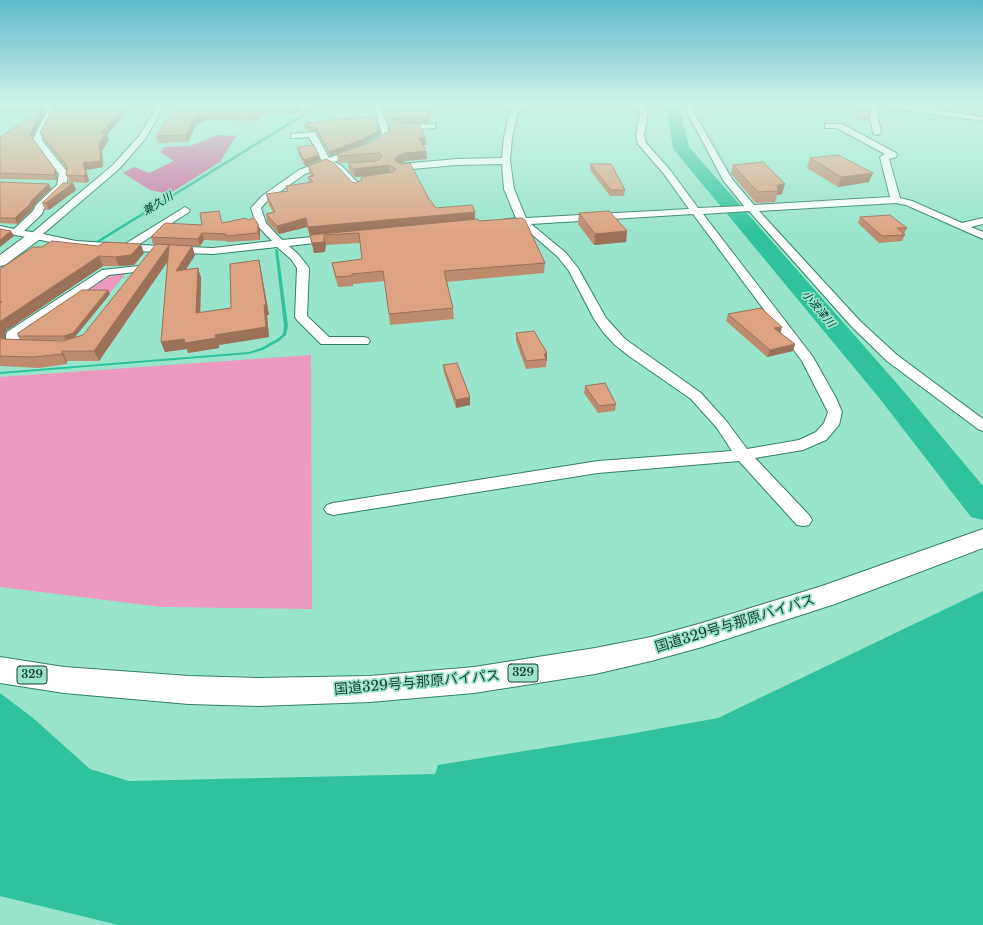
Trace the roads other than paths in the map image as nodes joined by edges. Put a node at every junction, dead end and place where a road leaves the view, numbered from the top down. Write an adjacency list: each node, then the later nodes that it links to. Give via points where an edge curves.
1 (44, 147): 16 (street)
2 (133, 147): 27 (street, via 116,167)
3 (319, 147): 10 (street)
4 (365, 147): 10 (street)
5 (507, 147): 9 (street)
6 (645, 147): 20 (street)
7 (709, 147): 18 (street, via 723,173)
8 (878, 147): 17 (street, via 893,155 884,158)
9 (506, 161): 12 (street); 21 (street, via 509,189)
10 (327, 162): 13 (street); 30 (street, via 302,172 270,194 256,208 261,224)
11 (354, 167): 13 (street)
12 (401, 167)
13 (339, 168): 14 (street, via 354,184)
14 (367, 180)
15 (46, 185): 16 (street)
16 (73, 186): 26 (street, via 39,207 38,212)
17 (896, 200): 18 (street); 24 (street)
18 (748, 209): 20 (street); 38 (street, via 873,341 920,380)
19 (185, 210): 31 (street)
20 (702, 212): 21 (street); 39 (street, via 798,345 835,412 831,425 821,436 803,445)
21 (522, 221): 23 (street); 39 (street, via 562,255 574,270 600,318 620,342 696,396 722,425)
22 (983, 221): 24 (street)
23 (494, 223)
24 (962, 226): 28 (street)
25 (0, 229): 26 (street)
26 (17, 232): 27 (street)
27 (35, 236): 31 (street, via 76,244); 33 (street)
28 (983, 236)
29 (342, 237): 30 (street)
30 (279, 243): 32 (street, via 213,251); 36 (street, via 295,257 302,268 301,318 326,341)
31 (127, 247): 32 (street)
32 (155, 249): 34 (street)
33 (0, 262)
34 (139, 269): 35 (street); 37 (street, via 106,272 12,335 13,345)
35 (130, 281)
36 (364, 341)
37 (36, 345)
38 (983, 426)
39 (743, 455): 40 (street, via 598,468); 41 (street)
40 (333, 509)
41 (803, 520)
42 (974, 542): 43 (highway, 国道329号与那原バイパス / 329, via 826,596 652,649 595,661 474,680 370,689 258,692 189,690 64,680)
43 (0, 670)

